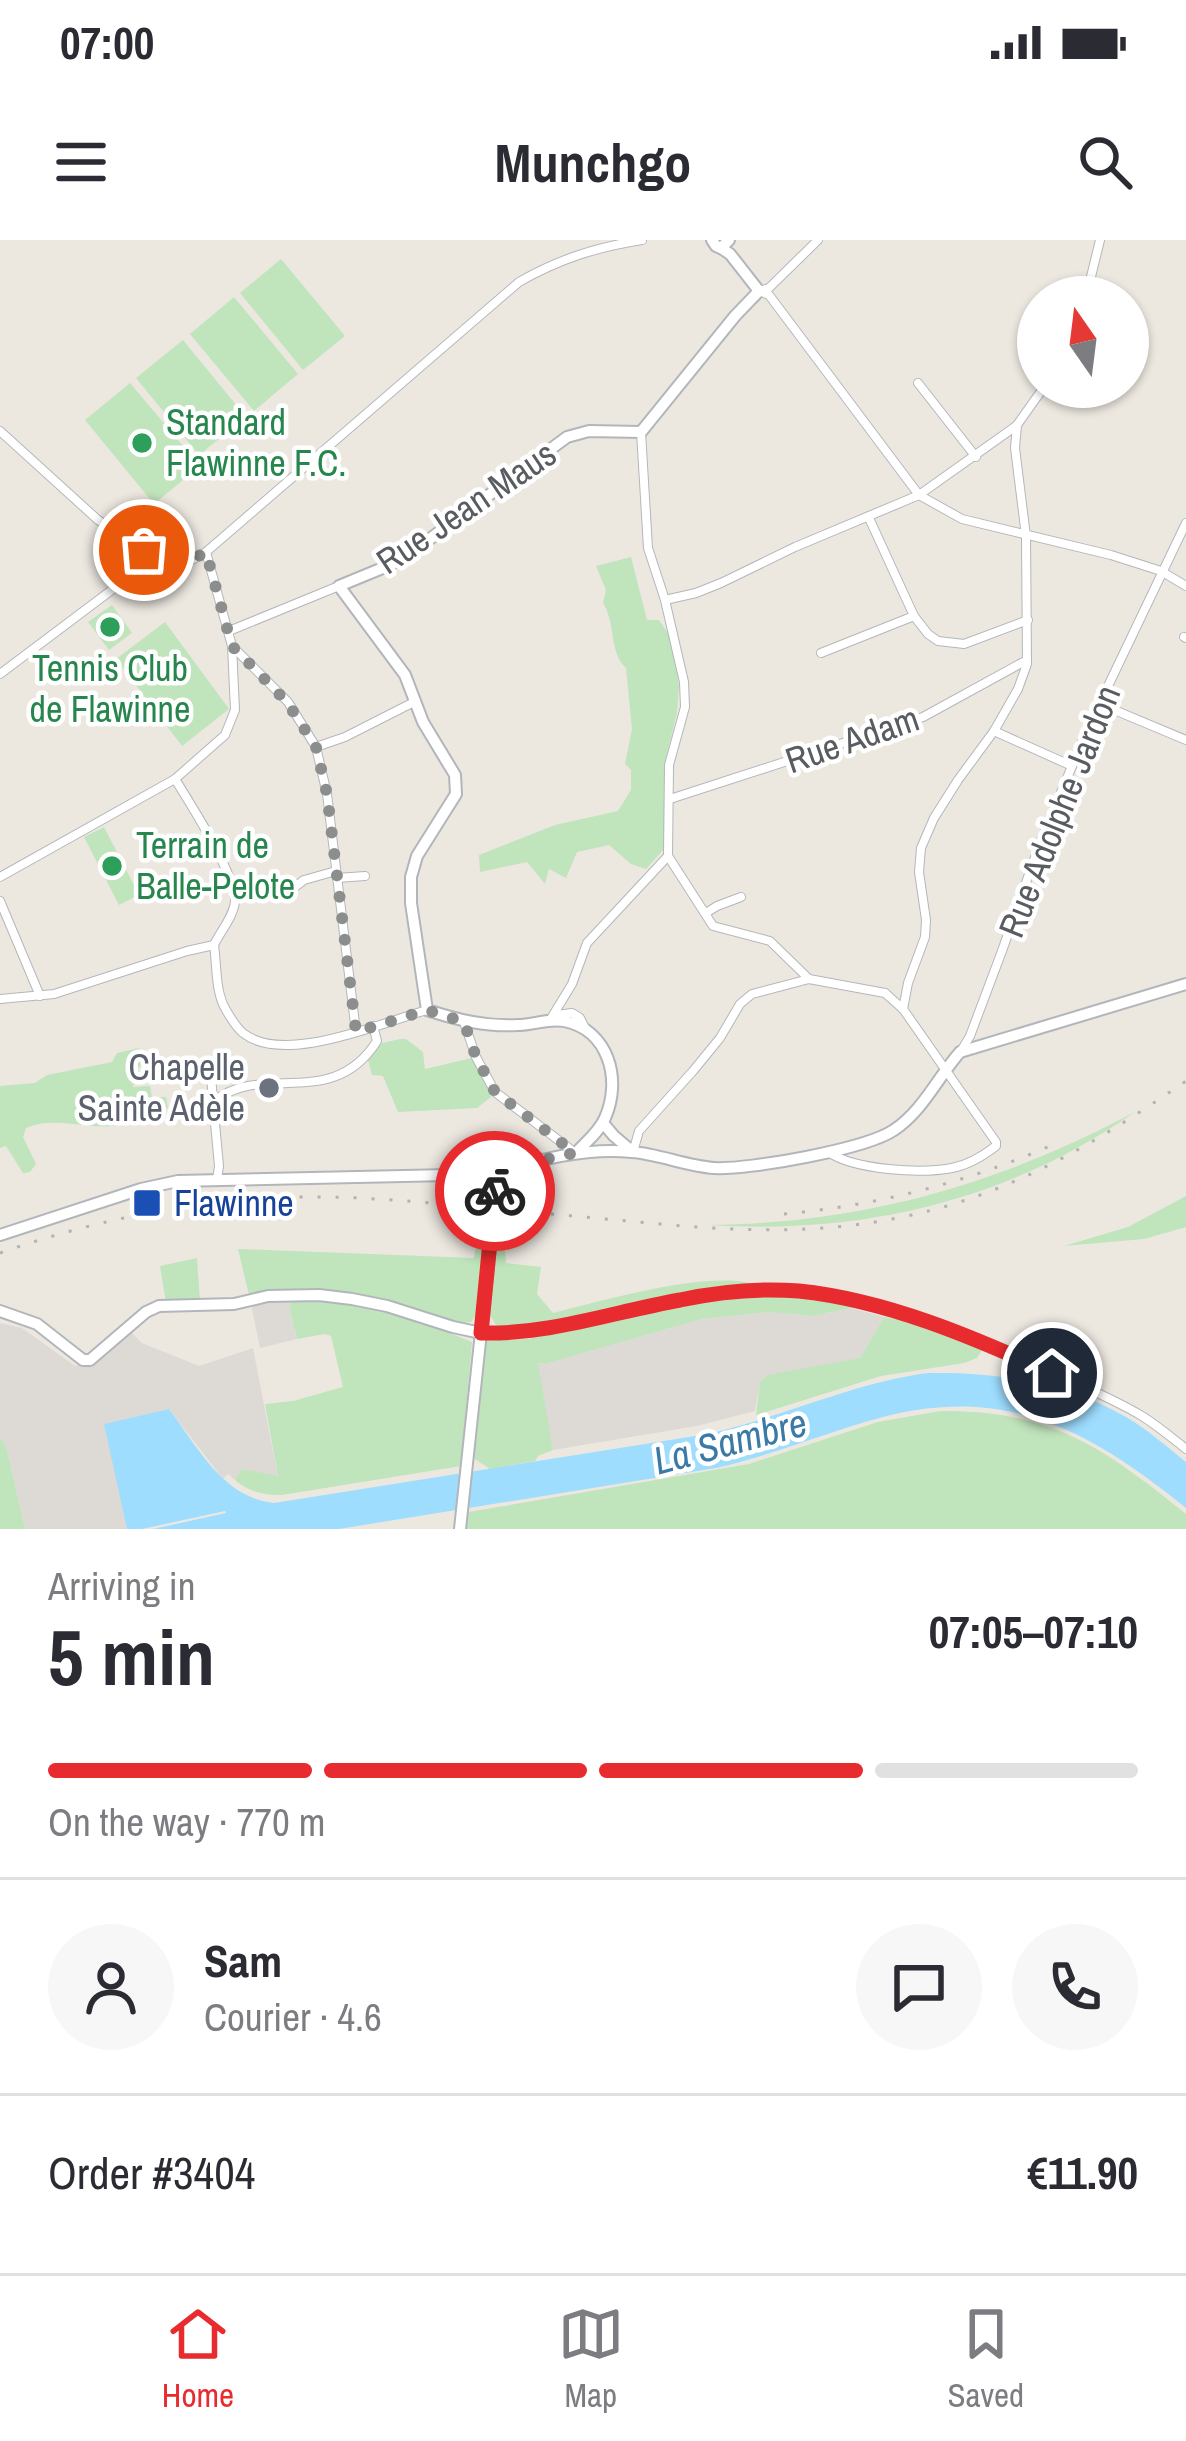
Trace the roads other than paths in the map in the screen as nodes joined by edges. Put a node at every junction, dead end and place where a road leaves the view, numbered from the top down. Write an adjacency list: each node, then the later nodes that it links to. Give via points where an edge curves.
1 (642, 240): 17 (street, via 564,258 519,282)
2 (818, 240): 6 (street)
3 (1100, 240): 5 (street)
4 (720, 244): 6 (street)
5 (1091, 276)
6 (759, 291): 11 (street); 13 (street)
7 (918, 382): 12 (street)
8 (1029, 408): 9 (street)
9 (1017, 425): 12 (street); 16 (street)
10 (0, 430): 18 (street)
11 (641, 432): 20 (street, Rue Jean Maus, via 567,437 390,566); 22 (street, via 648,548)
12 (976, 457): 13 (street)
13 (919, 495): 14 (street); 16 (street, via 962,519)
14 (869, 518): 22 (street); 23 (street)
15 (1186, 523): 19 (street, Rue Adolphe Jardon)
16 (1026, 536): 19 (street); 24 (street)
17 (206, 552): 18 (street); 25 (street)
18 (164, 568): 29 (street, via 108,590)
19 (1161, 572): 21 (street); 31 (street, Rue Adolphe Jardon)
20 (339, 586): 25 (street, Rue Jean Maus); 30 (street, via 406,675)
21 (1186, 586)
22 (665, 600): 37 (street, via 685,707 669,765)
23 (914, 616): 24 (street, via 952,645); 27 (street)
24 (1028, 620): 28 (street)
25 (229, 631): 26 (street)
26 (232, 646): 34 (street, via 287,702); 36 (street, via 235,716)
27 (821, 653)
28 (1027, 660): 32 (street); 37 (street, Rue Adam, via 923,717)
29 (0, 674)
30 (416, 701): 34 (street); 54 (street, via 456,789 411,877)
31 (1100, 704): 33 (street); 35 (street, Rue Adolphe Jardon)
32 (994, 731): 35 (street); 48 (street, via 921,848 925,937)
33 (1186, 740)
34 (316, 747): 39 (street)
35 (1072, 766): 59 (street, Rue Adolphe Jardon)
36 (175, 779): 41 (street); 46 (street, via 233,891 231,915)
37 (670, 800): 38 (street)
38 (668, 856): 45 (street); 55 (street, via 587,943)
39 (336, 875): 40 (street); 42 (street); 58 (street)
40 (364, 876)
41 (0, 877)
42 (291, 890)
43 (741, 897): 45 (street)
44 (0, 901): 51 (street)
45 (706, 913): 47 (street, via 713,926 770,941)
46 (214, 945): 51 (street); 58 (street, via 223,1005 244,1034 304,1045)
47 (809, 980): 50 (street); 65 (street, via 740,1004 639,1131)
48 (908, 983): 50 (street); 53 (street)
49 (1186, 984): 59 (street)
50 (885, 993): 53 (street)
51 (40, 996): 52 (street)
52 (0, 998)
53 (903, 1009): 61 (street)
54 (427, 1010): 56 (street); 57 (street)
55 (550, 1020): 56 (street); 63 (street, via 587,1031 602,1047 614,1082)
56 (464, 1022): 66 (street, via 495,1092)
57 (374, 1027): 58 (street); 62 (street, via 377,1041 345,1073 236,1088)
58 (356, 1032)
59 (960, 1052): 61 (street)
60 (210, 1062): 62 (street)
61 (944, 1070): 64 (street, via 896,1129); 64 (street, via 996,1147 957,1168 933,1170 877,1167)
62 (213, 1102): 68 (street)
63 (604, 1123): 65 (street); 66 (street)
64 (826, 1151): 65 (street, via 735,1168)
65 (633, 1152): 66 (street)
66 (575, 1153): 67 (street)
67 (495, 1174): 68 (street); 71 (street, bridge)
68 (218, 1180): 69 (street, via 158,1184)
69 (0, 1235)
70 (0, 1311): 71 (street, via 37,1324 76,1358 90,1360 159,1306 268,1296 352,1299)
71 (481, 1333): 72 (street, via 557,1327 718,1294 813,1293 1011,1354 1128,1408); 73 (street)
72 (1186, 1449)
73 (460, 1526)

